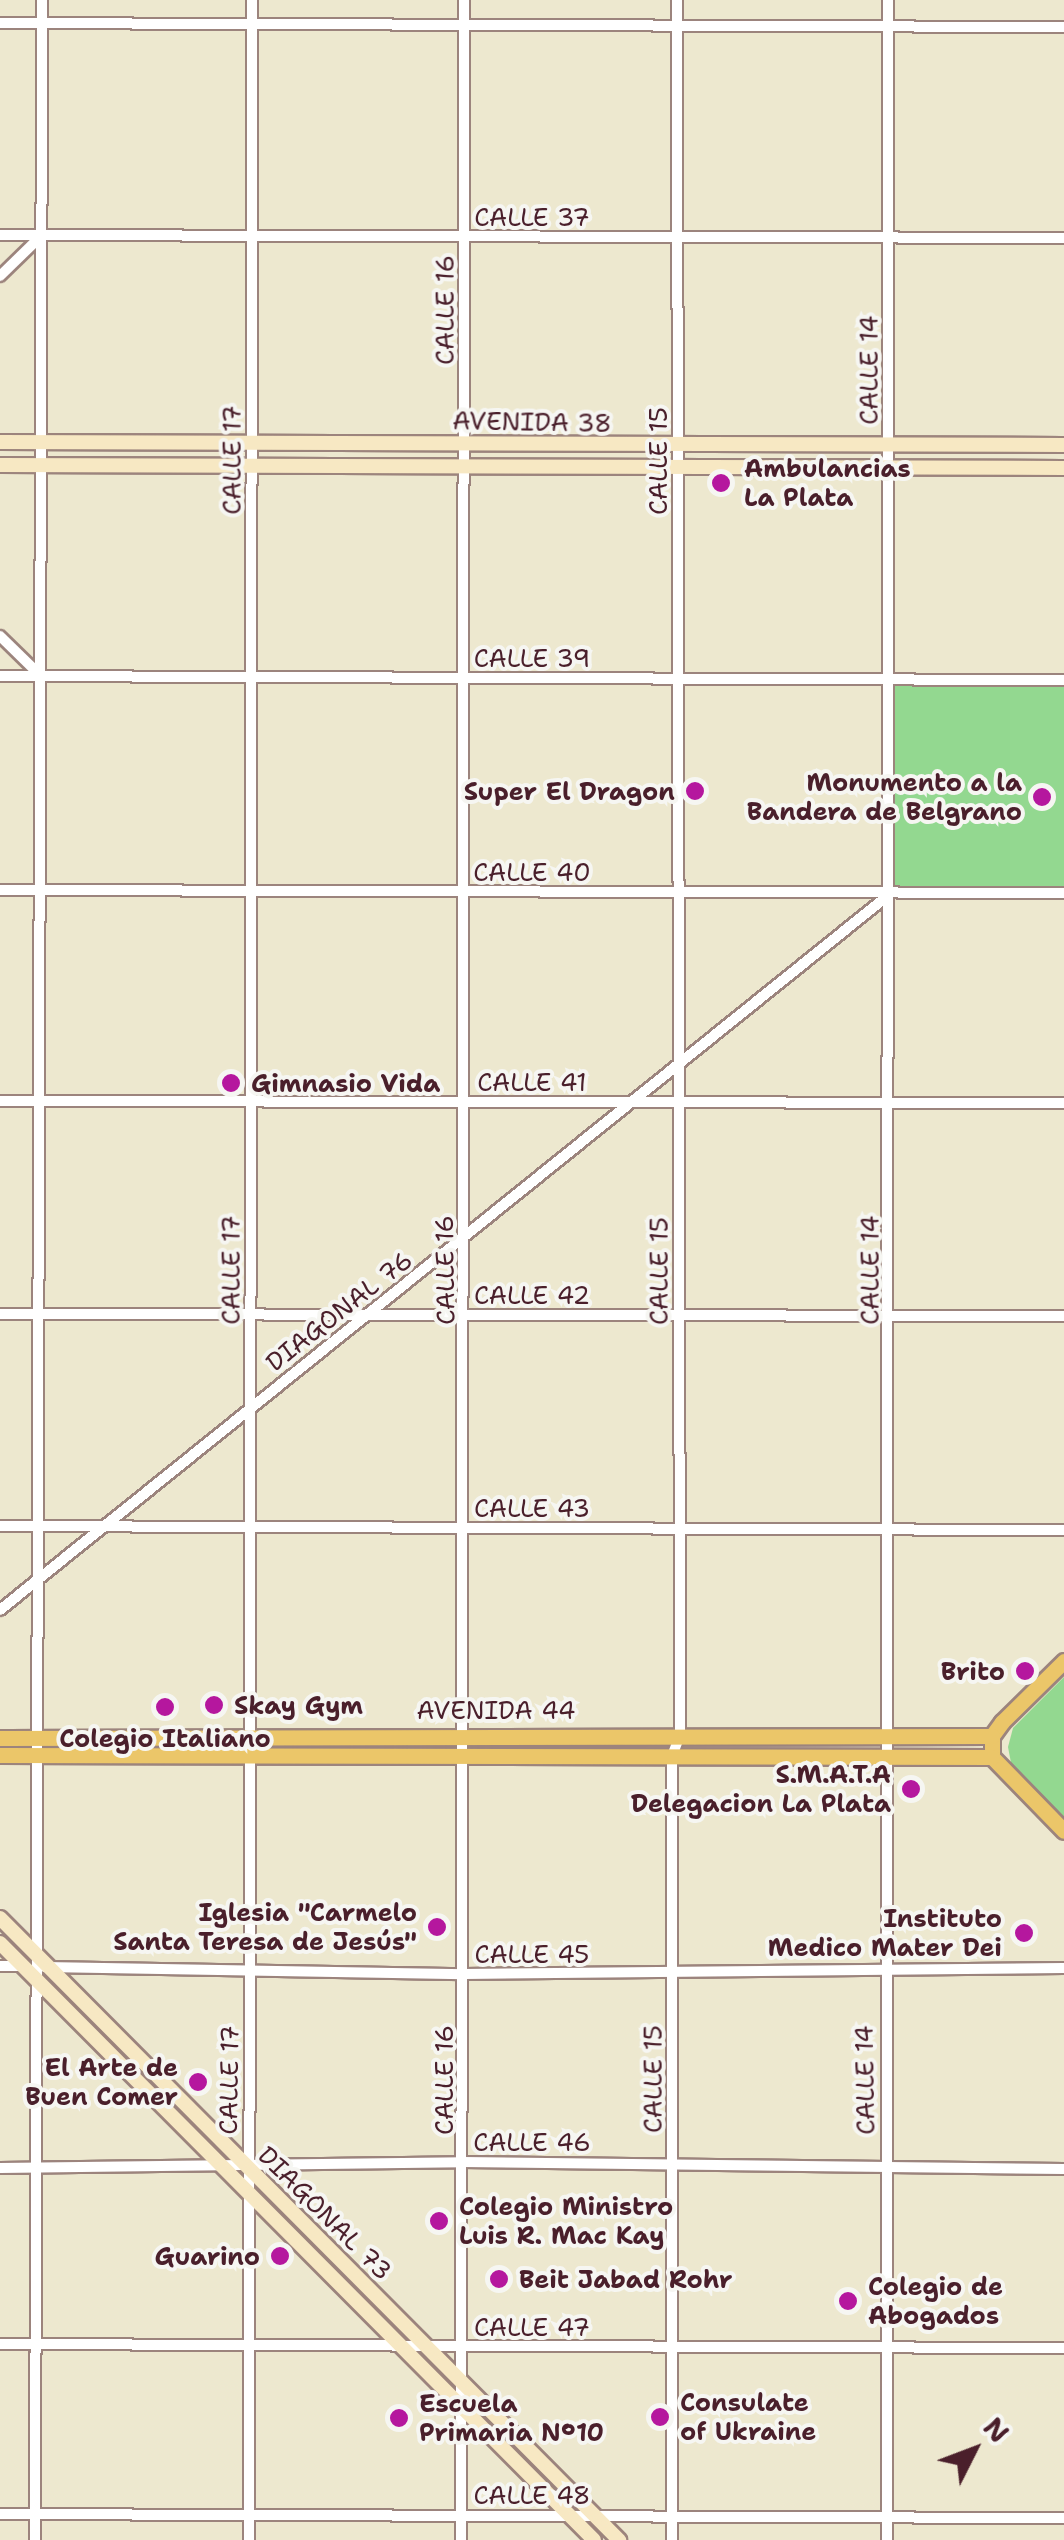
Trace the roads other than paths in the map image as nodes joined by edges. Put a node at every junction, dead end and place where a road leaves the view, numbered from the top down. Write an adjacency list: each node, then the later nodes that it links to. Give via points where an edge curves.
1 (42, 0): 7 (street)
2 (252, 0): 8 (street, CALLE 17)
3 (464, 0): 9 (street, CALLE 16)
4 (678, 0): 10 (street, CALLE 15)
5 (888, 0): 11 (street, CALLE 14)
6 (0, 24): 7 (street)
7 (42, 24): 8 (street); 14 (street)
8 (252, 24): 9 (street); 15 (street, CALLE 17)
9 (464, 25): 10 (street); 16 (street, CALLE 16)
10 (678, 26): 11 (street); 17 (street, CALLE 15)
11 (888, 26): 12 (street); 18 (street, CALLE 14)
12 (1064, 27)
13 (0, 235): 14 (street, CALLE 37)
14 (42, 235): 15 (street, CALLE 37); 20 (street); 22 (street)
15 (252, 236): 16 (street, CALLE 37); 24 (street, CALLE 17)
16 (464, 236): 17 (street, CALLE 37); 23 (street, CALLE 16)
17 (678, 237): 18 (street, CALLE 37); 27 (street, CALLE 15)
18 (888, 238): 19 (street, CALLE 37); 25 (street, CALLE 14)
19 (1064, 238)
20 (0, 276)
21 (0, 442): 22 (main road, AVENIDA 38)
22 (41, 442): 24 (main road, AVENIDA 38); 29 (street)
23 (465, 443): 24 (main road, AVENIDA 38); 27 (main road, AVENIDA 38); 31 (street, CALLE 16)
24 (252, 444): 30 (street, CALLE 17)
25 (889, 444): 26 (main road, AVENIDA 38); 27 (main road, AVENIDA 38); 33 (street, CALLE 14)
26 (1064, 445)
27 (678, 446): 32 (street, CALLE 15)
28 (0, 464): 29 (main road, AVENIDA 38)
29 (41, 465): 30 (main road, AVENIDA 38); 37 (street)
30 (252, 466): 31 (main road, AVENIDA 38); 38 (street, CALLE 17)
31 (465, 466): 32 (main road, AVENIDA 38); 39 (street, CALLE 16)
32 (678, 467): 33 (main road, AVENIDA 38); 40 (street, CALLE 15)
33 (889, 468): 34 (main road, AVENIDA 38); 41 (street, CALLE 14)
34 (1064, 468)
35 (0, 636): 37 (street)
36 (0, 676): 37 (street, CALLE 39)
37 (41, 676): 38 (street, CALLE 39); 44 (street)
38 (251, 677): 39 (street, CALLE 39); 45 (street, CALLE 17)
39 (465, 678): 40 (street, CALLE 39); 46 (street, CALLE 16)
40 (678, 678): 41 (street, CALLE 39); 47 (street, CALLE 15)
41 (889, 679): 42 (street, CALLE 39); 48 (street, CALLE 14)
42 (1064, 680)
43 (0, 890): 44 (street, CALLE 40)
44 (40, 890): 45 (street, CALLE 40); 52 (street)
45 (251, 891): 46 (street, CALLE 40); 53 (street, CALLE 17)
46 (465, 892): 47 (street, CALLE 40); 54 (street, CALLE 16)
47 (679, 892): 48 (street, CALLE 40); 50 (street, CALLE 15)
48 (890, 893): 49 (street, CALLE 40); 50 (street, DIAGONAL 76); 57 (street, CALLE 14)
49 (1064, 894)
50 (678, 1064): 55 (street, DIAGONAL 76); 56 (street, CALLE 15)
51 (0, 1101): 52 (street, CALLE 41)
52 (40, 1101): 53 (street, CALLE 41); 61 (street)
53 (251, 1101): 54 (street, CALLE 41); 62 (street, CALLE 17)
54 (466, 1102): 55 (street, CALLE 41); 59 (street, CALLE 16)
55 (630, 1102): 56 (street, CALLE 41); 59 (street, DIAGONAL 76)
56 (679, 1102): 57 (street, CALLE 41); 65 (street, CALLE 15)
57 (890, 1102): 58 (street, CALLE 41); 66 (street, CALLE 14)
58 (1064, 1103)
59 (464, 1237): 63 (street, DIAGONAL 76); 64 (street, CALLE 16)
60 (0, 1314): 61 (street, CALLE 42)
61 (40, 1314): 62 (street, CALLE 42); 70 (street)
62 (250, 1314): 63 (street, CALLE 42); 68 (street, CALLE 17)
63 (368, 1314): 64 (street, CALLE 42); 68 (street, DIAGONAL 76)
64 (466, 1315): 65 (street, CALLE 42); 73 (street, CALLE 16)
65 (679, 1315): 66 (street, CALLE 42); 74 (street, CALLE 15)
66 (890, 1316): 67 (street, CALLE 42); 75 (street, CALLE 14)
67 (1064, 1316)
68 (250, 1406): 71 (street, DIAGONAL 76); 72 (street, CALLE 17)
69 (0, 1526): 70 (street, CALLE 43)
70 (39, 1526): 71 (street, CALLE 43); 77 (street)
71 (106, 1527): 72 (street, CALLE 43); 77 (street, DIAGONAL 76)
72 (250, 1527): 73 (street, CALLE 43); 80 (street, CALLE 17)
73 (466, 1528): 74 (street, CALLE 43); 81 (street, CALLE 16)
74 (680, 1529): 75 (street, CALLE 43); 82 (street, CALLE 15)
75 (890, 1530): 76 (street, CALLE 43); 83 (street, CALLE 14)
76 (1064, 1530)
77 (39, 1578): 78 (street, DIAGONAL 76); 85 (street)
78 (0, 1610)
79 (1064, 1661): 84 (main road)
80 (250, 1734): 81 (main road, AVENIDA 44); 85 (main road, AVENIDA 44); 89 (street, CALLE 17)
81 (466, 1735): 82 (main road, AVENIDA 44); 90 (street, CALLE 16)
82 (680, 1736): 83 (main road, AVENIDA 44); 91 (street, CALLE 15)
83 (890, 1736): 84 (main road, AVENIDA 44); 92 (street, CALLE 14)
84 (992, 1736): 93 (main road)
85 (36, 1737): 86 (main road, AVENIDA 44); 87 (street)
86 (0, 1738)
87 (36, 1754): 88 (main road, AVENIDA 44); 89 (main road, AVENIDA 44); 98 (street)
88 (0, 1755)
89 (250, 1755): 90 (main road, AVENIDA 44); 101 (street, CALLE 17)
90 (466, 1756): 91 (main road, AVENIDA 44); 102 (street, CALLE 16)
91 (672, 1756): 92 (main road, AVENIDA 44); 103 (street, CALLE 15)
92 (890, 1757): 93 (main road, AVENIDA 44); 99 (street, CALLE 14)
93 (992, 1757): 94 (main road)
94 (1064, 1831)
95 (0, 1918): 98 (main road, DIAGONAL 73)
96 (0, 1943): 98 (main road, DIAGONAL 73)
97 (0, 1966): 98 (street, CALLE 45)
98 (35, 1966): 101 (street, CALLE 45); 106 (main road, DIAGONAL 73); 107 (main road, DIAGONAL 73); 109 (street)
99 (882, 1968): 100 (street, CALLE 45); 103 (street, CALLE 45); 111 (street, CALLE 14)
100 (1064, 1968)
101 (250, 1972): 102 (street, CALLE 45); 106 (street, CALLE 17)
102 (464, 1974): 103 (street, CALLE 45); 104 (street, CALLE 16)
103 (672, 1974): 105 (street, CALLE 15)
104 (463, 2162): 105 (street, CALLE 46); 106 (street, CALLE 46); 118 (street, CALLE 16)
105 (673, 2163): 111 (street, CALLE 46); 119 (street, CALLE 15)
106 (248, 2166): 107 (street, CALLE 46); 112 (street, CALLE 17); 117 (main road, DIAGONAL 73)
107 (222, 2167): 109 (street, CALLE 46); 112 (main road, DIAGONAL 73)
108 (0, 2168): 109 (street, CALLE 46)
109 (34, 2168): 114 (street)
110 (1064, 2169): 111 (street, CALLE 46)
111 (887, 2171): 120 (street, CALLE 14)
112 (248, 2194): 115 (street, CALLE 17); 116 (main road, DIAGONAL 73)
113 (0, 2344): 114 (street, CALLE 47)
114 (34, 2344): 115 (street, CALLE 47); 125 (street)
115 (249, 2344): 116 (street, CALLE 47); 126 (street, CALLE 17)
116 (402, 2347): 117 (street, CALLE 47); 123 (main road, DIAGONAL 73)
117 (427, 2347): 118 (street, CALLE 47); 122 (main road, DIAGONAL 73)
118 (462, 2347): 119 (street, CALLE 47); 122 (street, CALLE 16)
119 (673, 2347): 120 (street, CALLE 47); 130 (street, CALLE 15)
120 (889, 2348): 121 (street, CALLE 47); 131 (street, CALLE 14)
121 (1064, 2348)
122 (462, 2382): 123 (street, CALLE 16); 128 (main road, DIAGONAL 73)
123 (462, 2408): 127 (main road, DIAGONAL 73); 129 (street, CALLE 16)
124 (0, 2514): 125 (street, CALLE 48)
125 (34, 2514): 126 (street, CALLE 48); 133 (street)
126 (249, 2515): 129 (street, CALLE 48); 134 (street, CALLE 17)
127 (569, 2515): 128 (street, CALLE 48); 129 (street, CALLE 48); 136 (main road, DIAGONAL 73)
128 (593, 2515): 130 (street, CALLE 48); 137 (main road, DIAGONAL 73)
129 (461, 2516): 135 (street, CALLE 16)
130 (673, 2517): 131 (street, CALLE 48); 138 (street, CALLE 15)
131 (887, 2518): 132 (street, CALLE 48); 139 (street, CALLE 14)
132 (1064, 2518)
133 (34, 2540)
134 (249, 2540)
135 (461, 2540)
136 (594, 2540)
137 (618, 2540)
138 (672, 2540)
139 (887, 2540)

